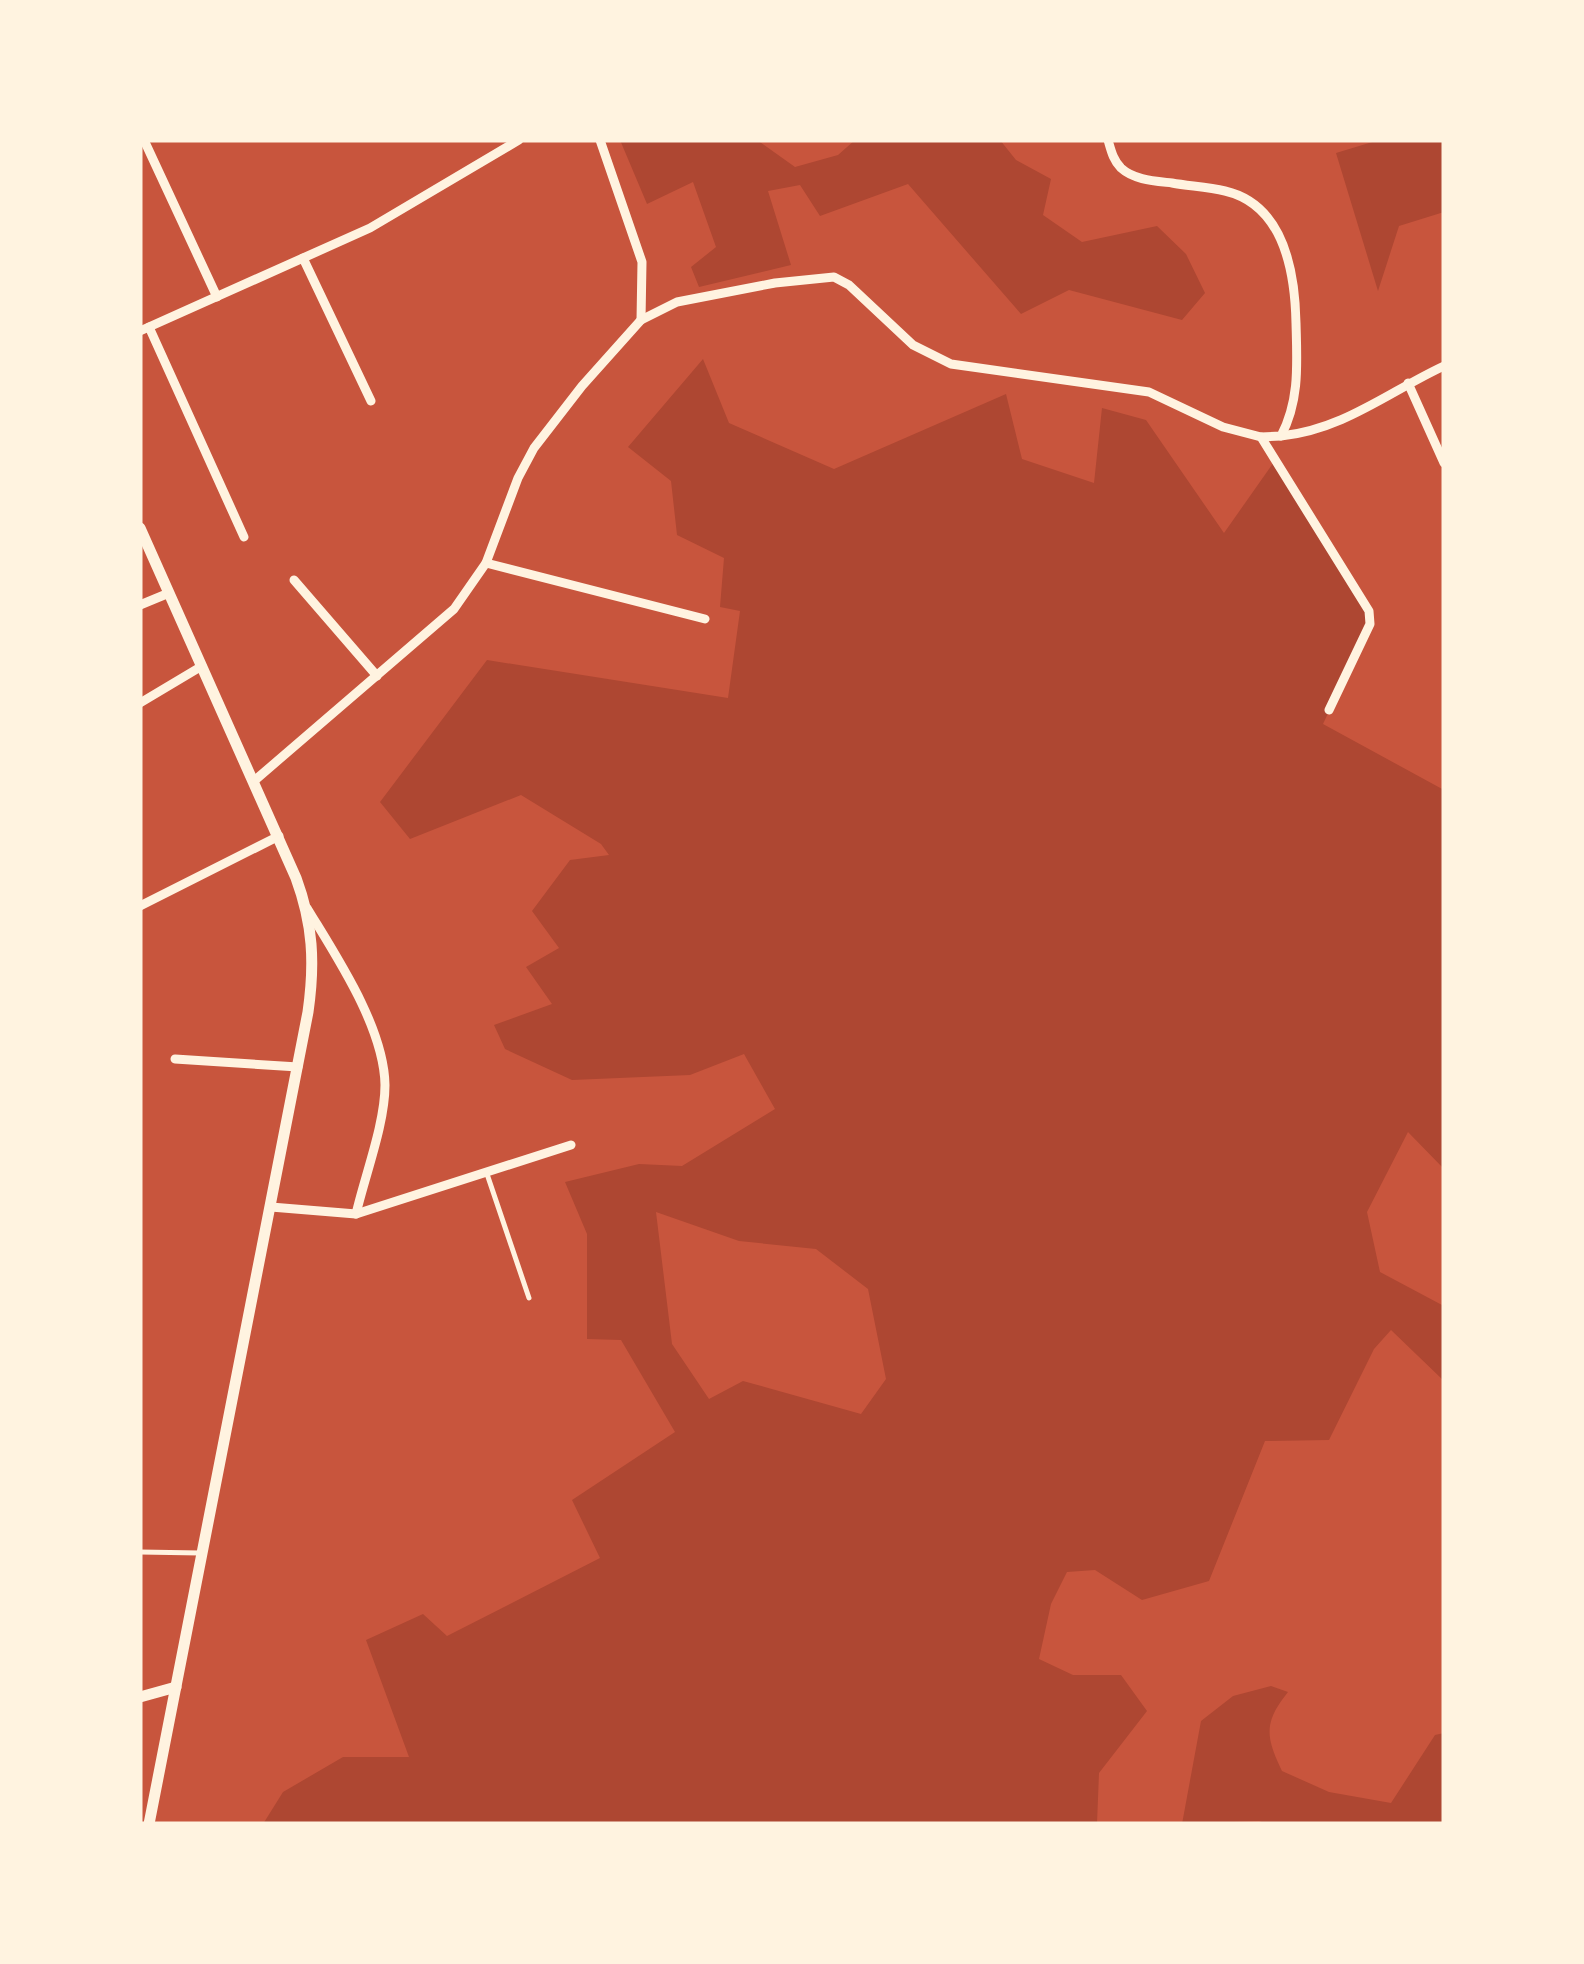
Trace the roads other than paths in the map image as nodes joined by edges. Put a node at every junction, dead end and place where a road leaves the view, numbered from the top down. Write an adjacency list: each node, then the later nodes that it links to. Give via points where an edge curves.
1 (144, 140): 6 (street)
2 (519, 140): 5 (street, via 402,211)
3 (600, 140): 7 (street, via 642,262)
4 (1108, 140): 13 (street, via 1114,160 1128,172 1226,191 1252,203 1274,227 1290,260 1296,308 1298,378)
5 (304, 258): 6 (street); 11 (street)
6 (217, 297): 8 (street)
7 (641, 320): 12 (street, via 694,298 834,277 937,359 1149,392 1224,427); 17 (street, via 534,448)
8 (145, 329): 16 (street)
9 (1444, 366): 10 (street)
10 (1408, 383): 13 (street, via 1365,411); 14 (street)
11 (371, 400)
12 (1261, 436): 13 (street); 25 (street, via 1369,612 1370,624)
13 (1281, 436)
14 (1444, 463)
15 (140, 528): 19 (street)
16 (244, 537)
17 (486, 563): 21 (street); 23 (street, via 454,609)
18 (294, 580): 23 (street)
19 (169, 593): 20 (street); 22 (street)
20 (140, 606)
21 (705, 619)
22 (202, 666): 24 (street); 26 (street)
23 (376, 676): 26 (street)
24 (140, 703)
25 (1328, 710)
26 (254, 782): 27 (street)
27 (279, 836): 28 (street); 29 (street)
28 (140, 906)
29 (307, 907): 31 (street, via 314,963); 35 (street, via 359,1001 384,1074)
30 (175, 1060): 31 (street)
31 (298, 1067): 34 (street)
32 (571, 1145): 33 (street)
33 (486, 1172): 35 (street); 36 (lane)
34 (271, 1208): 35 (street); 38 (street)
35 (356, 1214)
36 (528, 1298)
37 (140, 1552): 38 (lane)
38 (203, 1553): 39 (street)
39 (176, 1687): 40 (street); 41 (street)
40 (140, 1697)
41 (149, 1824)

